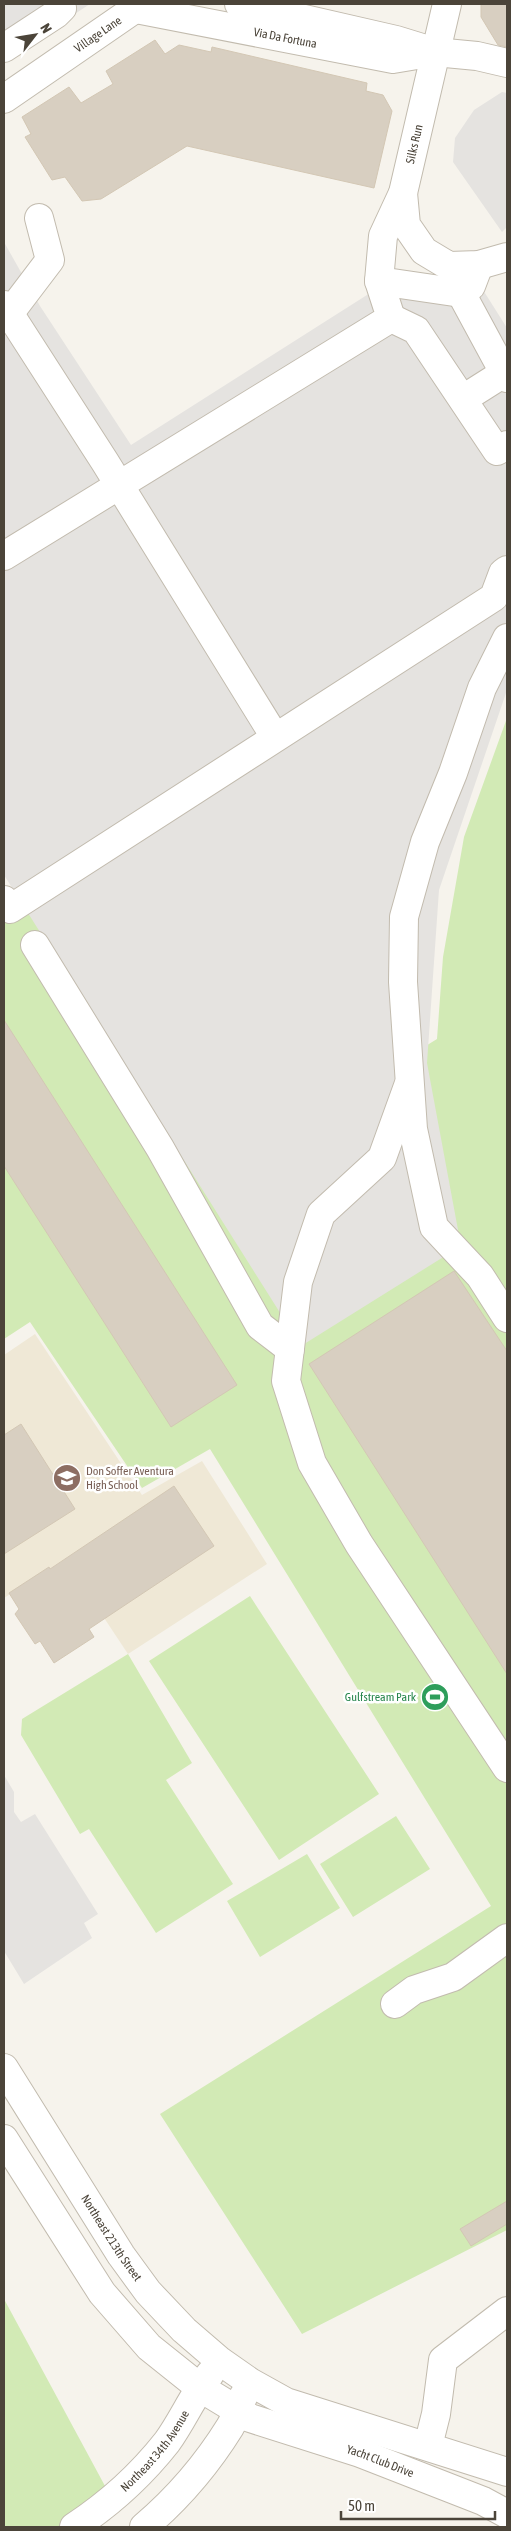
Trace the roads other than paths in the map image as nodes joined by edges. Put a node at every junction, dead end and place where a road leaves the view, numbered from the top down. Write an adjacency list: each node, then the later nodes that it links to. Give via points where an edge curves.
1 (61, 4): 5 (street, via 62,8 56,14)
2 (447, 4): 6 (street, Silks Run)
3 (137, 5): 4 (street, Via Da Fortuna); 8 (street, Village Lane)
4 (232, 11): 6 (street, Via Da Fortuna, via 396,40)
5 (4, 48)
6 (434, 52): 7 (street, Via Da Fortuna, via 478,56); 9 (street, Silks Run)
7 (507, 63)
8 (4, 98)
9 (403, 193): 12 (street, via 406,224 424,251 449,266); 13 (street, Silks Run, via 383,236)
10 (39, 218): 15 (street, via 50,260)
11 (507, 257): 12 (street)
12 (479, 265): 14 (street, via 471,286)
13 (379, 280): 14 (street); 16 (street)
14 (461, 292): 17 (street)
15 (7, 309): 20 (street)
16 (391, 318): 18 (street, via 416,330); 20 (street)
17 (506, 375): 18 (street)
18 (463, 399): 19 (street, via 497,451)
19 (507, 444)
20 (119, 484): 21 (street); 26 (street)
21 (4, 556)
22 (507, 570): 23 (street)
23 (494, 597): 24 (street); 26 (street)
24 (507, 627)
25 (507, 638): 29 (street, via 482,688 425,842 404,917 403,991)
26 (275, 737): 27 (street, via 10,909)
27 (4, 900)
28 (35, 945): 31 (street, via 160,1148 260,1326)
29 (408, 1086): 30 (street, via 413,1129 434,1227 480,1276); 31 (street, via 382,1158 321,1214 298,1282)
30 (507, 1318)
31 (290, 1349): 32 (street, via 286,1381 312,1463 359,1544)
32 (507, 1768)
33 (507, 1938): 34 (street, via 453,1977 414,1990)
34 (395, 2004)
35 (4, 2068): 38 (street, Northeast 213th Street, via 126,2263 184,2330)
36 (4, 2139): 40 (street, via 102,2293 149,2347)
37 (507, 2311): 42 (street, via 443,2360)
38 (220, 2361): 39 (street, Northeast 213th Street); 40 (street, Northeast 34th Avenue)
39 (250, 2382): 41 (street); 42 (street, via 286,2402)
40 (199, 2387): 41 (street); 45 (street, Northeast 34th Avenue, via 179,2423 149,2463 98,2512)
41 (243, 2415): 44 (street, Yacht Club Drive, via 360,2453 483,2501); 46 (street, via 231,2425 201,2468)
42 (428, 2446): 43 (street)
43 (507, 2472)
44 (507, 2514)
45 (74, 2527)
46 (144, 2527)

